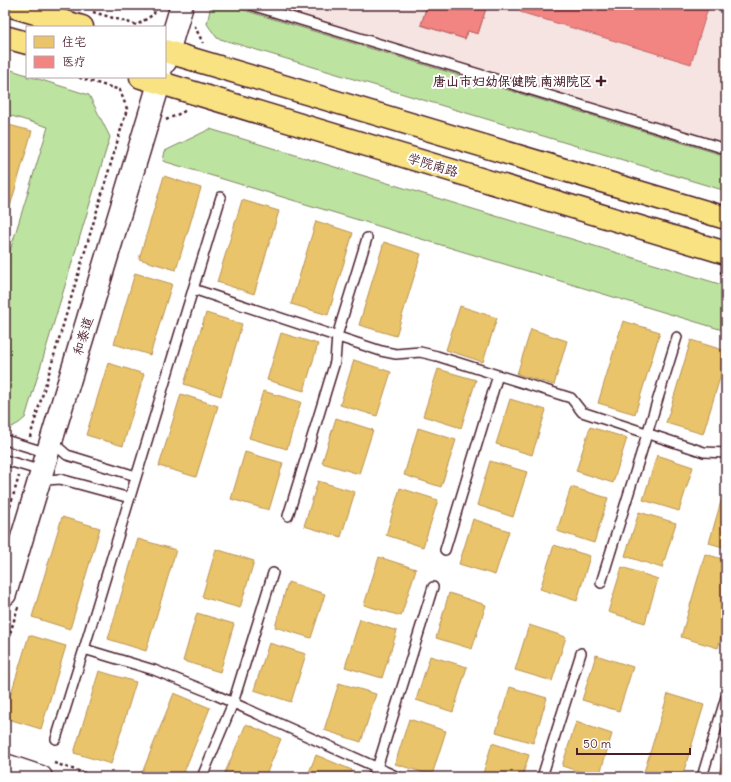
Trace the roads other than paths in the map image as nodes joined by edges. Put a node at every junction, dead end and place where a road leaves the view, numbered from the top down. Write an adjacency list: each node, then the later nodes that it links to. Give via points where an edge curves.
1 (8, 5): 4 (main road)
2 (182, 5): 7 (street, 和泰道)
3 (251, 5): 11 (lane)
4 (87, 19)
5 (5, 37): 6 (main road)
6 (26, 43)
7 (166, 50)
8 (166, 69): 13 (main road)
9 (166, 69): 15 (main road, 学院南路)
10 (157, 78): 23 (street, 和泰道)
11 (726, 149)
12 (221, 197): 16 (lane)
13 (726, 218)
14 (367, 238): 17 (lane)
15 (722, 262)
16 (193, 289): 17 (lane); 25 (lane)
17 (337, 336): 19 (lane, via 380,351 396,354 420,352); 27 (lane, via 335,362)
18 (676, 337): 20 (lane)
19 (498, 375): 20 (lane, via 571,398 582,412); 28 (lane)
20 (647, 433): 22 (lane, via 704,452); 30 (lane)
21 (5, 440): 23 (lane)
22 (726, 453)
23 (38, 459): 24 (lane); 25 (lane, via 59,448 67,455); 26 (lane, via 47,480 60,478); 32 (street, 和泰道)
24 (5, 460)
25 (136, 476): 26 (lane)
26 (130, 498): 33 (lane)
27 (288, 516)
28 (445, 550)
29 (273, 573): 36 (lane)
30 (601, 583)
31 (433, 587): 39 (lane)
32 (12, 600)
33 (84, 649): 36 (lane, via 154,670); 37 (lane)
34 (581, 653): 44 (lane)
35 (726, 697): 45 (lane)
36 (233, 703): 39 (lane); 41 (lane)
37 (56, 739)
38 (5, 765): 40 (street)
39 (377, 768): 42 (lane); 43 (lane)
40 (41, 777)
41 (202, 777)
42 (372, 777)
43 (398, 777)
44 (542, 777)
45 (702, 777)

